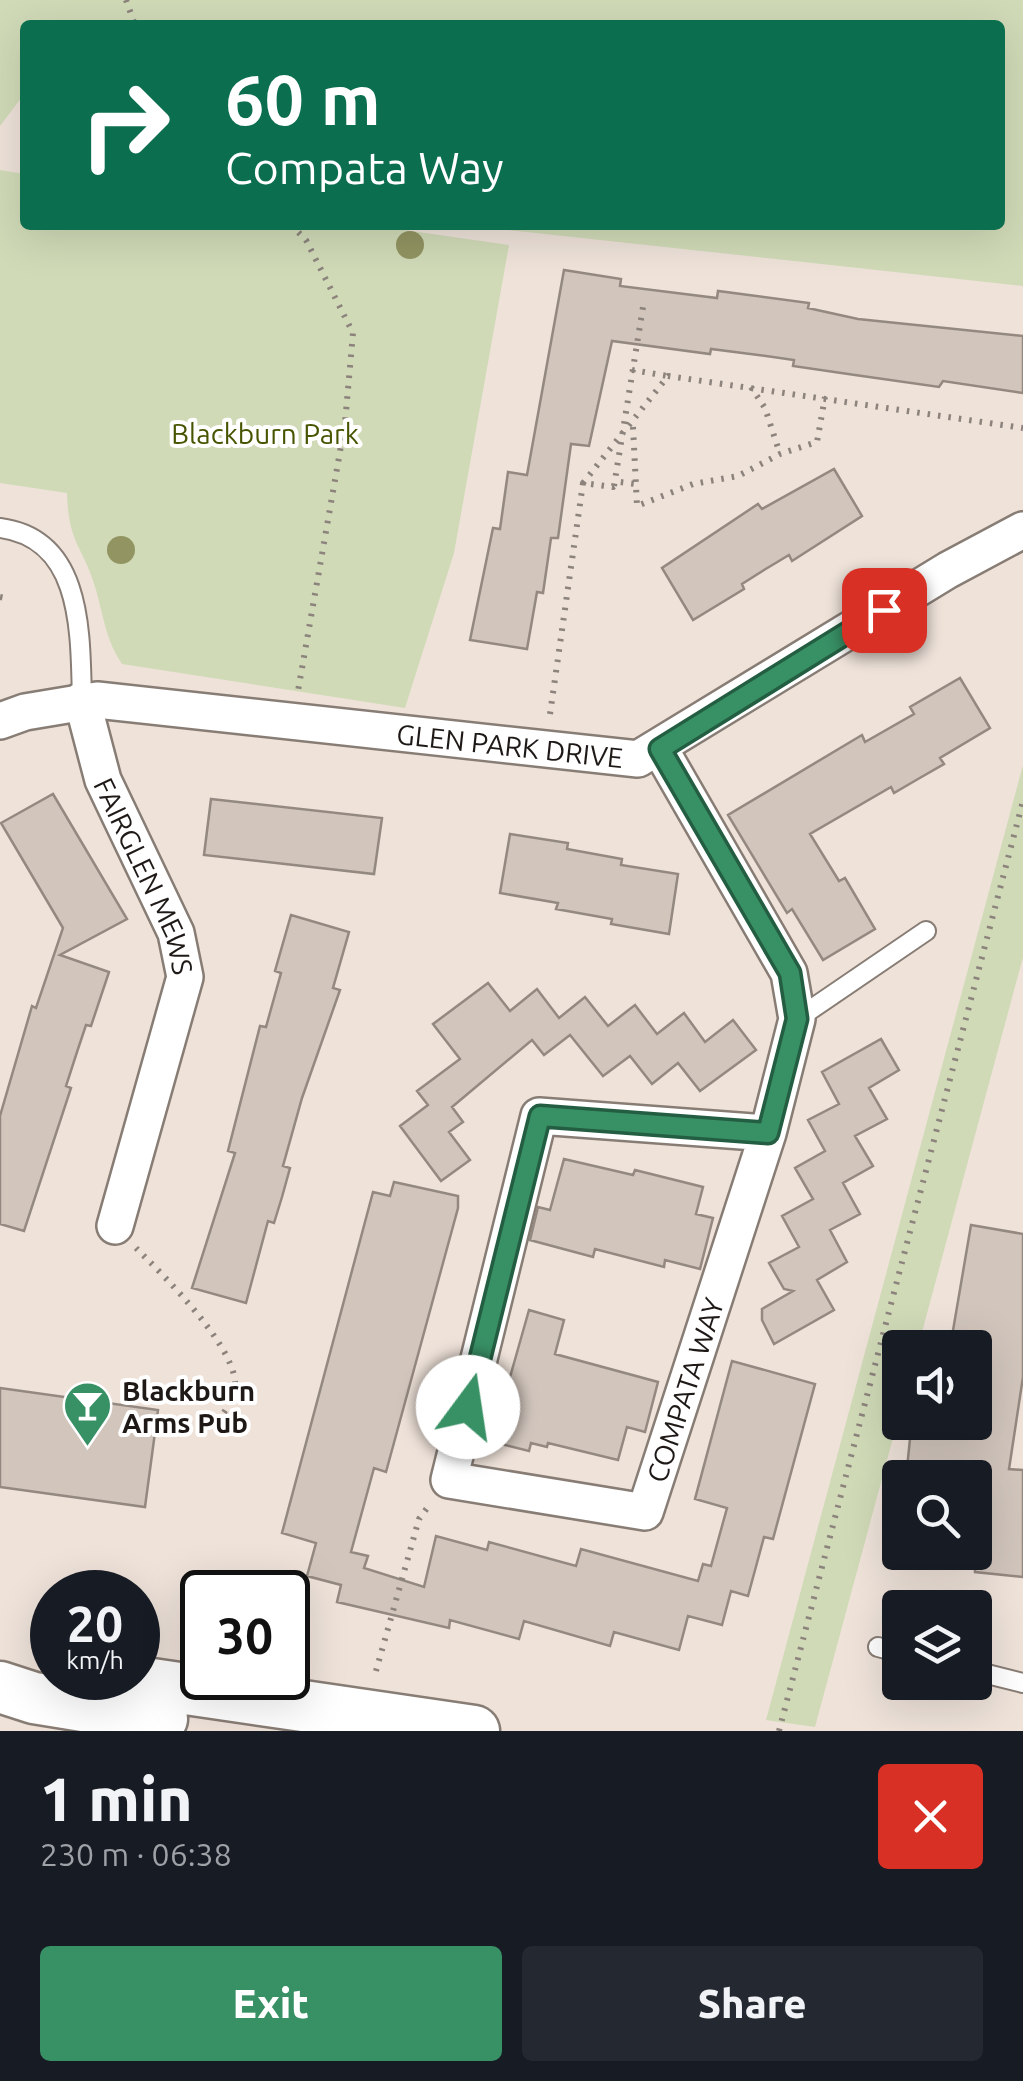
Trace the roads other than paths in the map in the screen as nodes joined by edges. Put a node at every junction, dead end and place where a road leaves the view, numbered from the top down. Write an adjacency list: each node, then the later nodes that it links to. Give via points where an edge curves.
1 (0, 528): 3 (lane, via 47,546 72,584)
2 (1023, 530): 5 (street, GLEN PARK DRIVE)
3 (82, 700): 4 (street, GLEN PARK DRIVE); 5 (street, GLEN PARK DRIVE, via 638,759); 9 (street, FAIRGLEN MEWS, via 102,780 176,933 185,976)
4 (0, 720)
5 (660, 749): 7 (street, COMPATA WAY, via 790,973)
6 (926, 930): 7 (lane)
7 (797, 1019): 8 (street, COMPATA WAY)
8 (768, 1133): 8 (street, COMPATA WAY, via 645,1512 449,1480 540,1116)
9 (114, 1226)
10 (878, 1647): 11 (lane)
11 (882, 1648)
12 (30, 1670): 13 (street)
13 (0, 1671)
14 (992, 1675): 15 (lane)
15 (1023, 1683)
16 (160, 1685): 18 (street)
17 (0, 1687): 19 (street)
18 (450, 1729)
19 (246, 1731)

